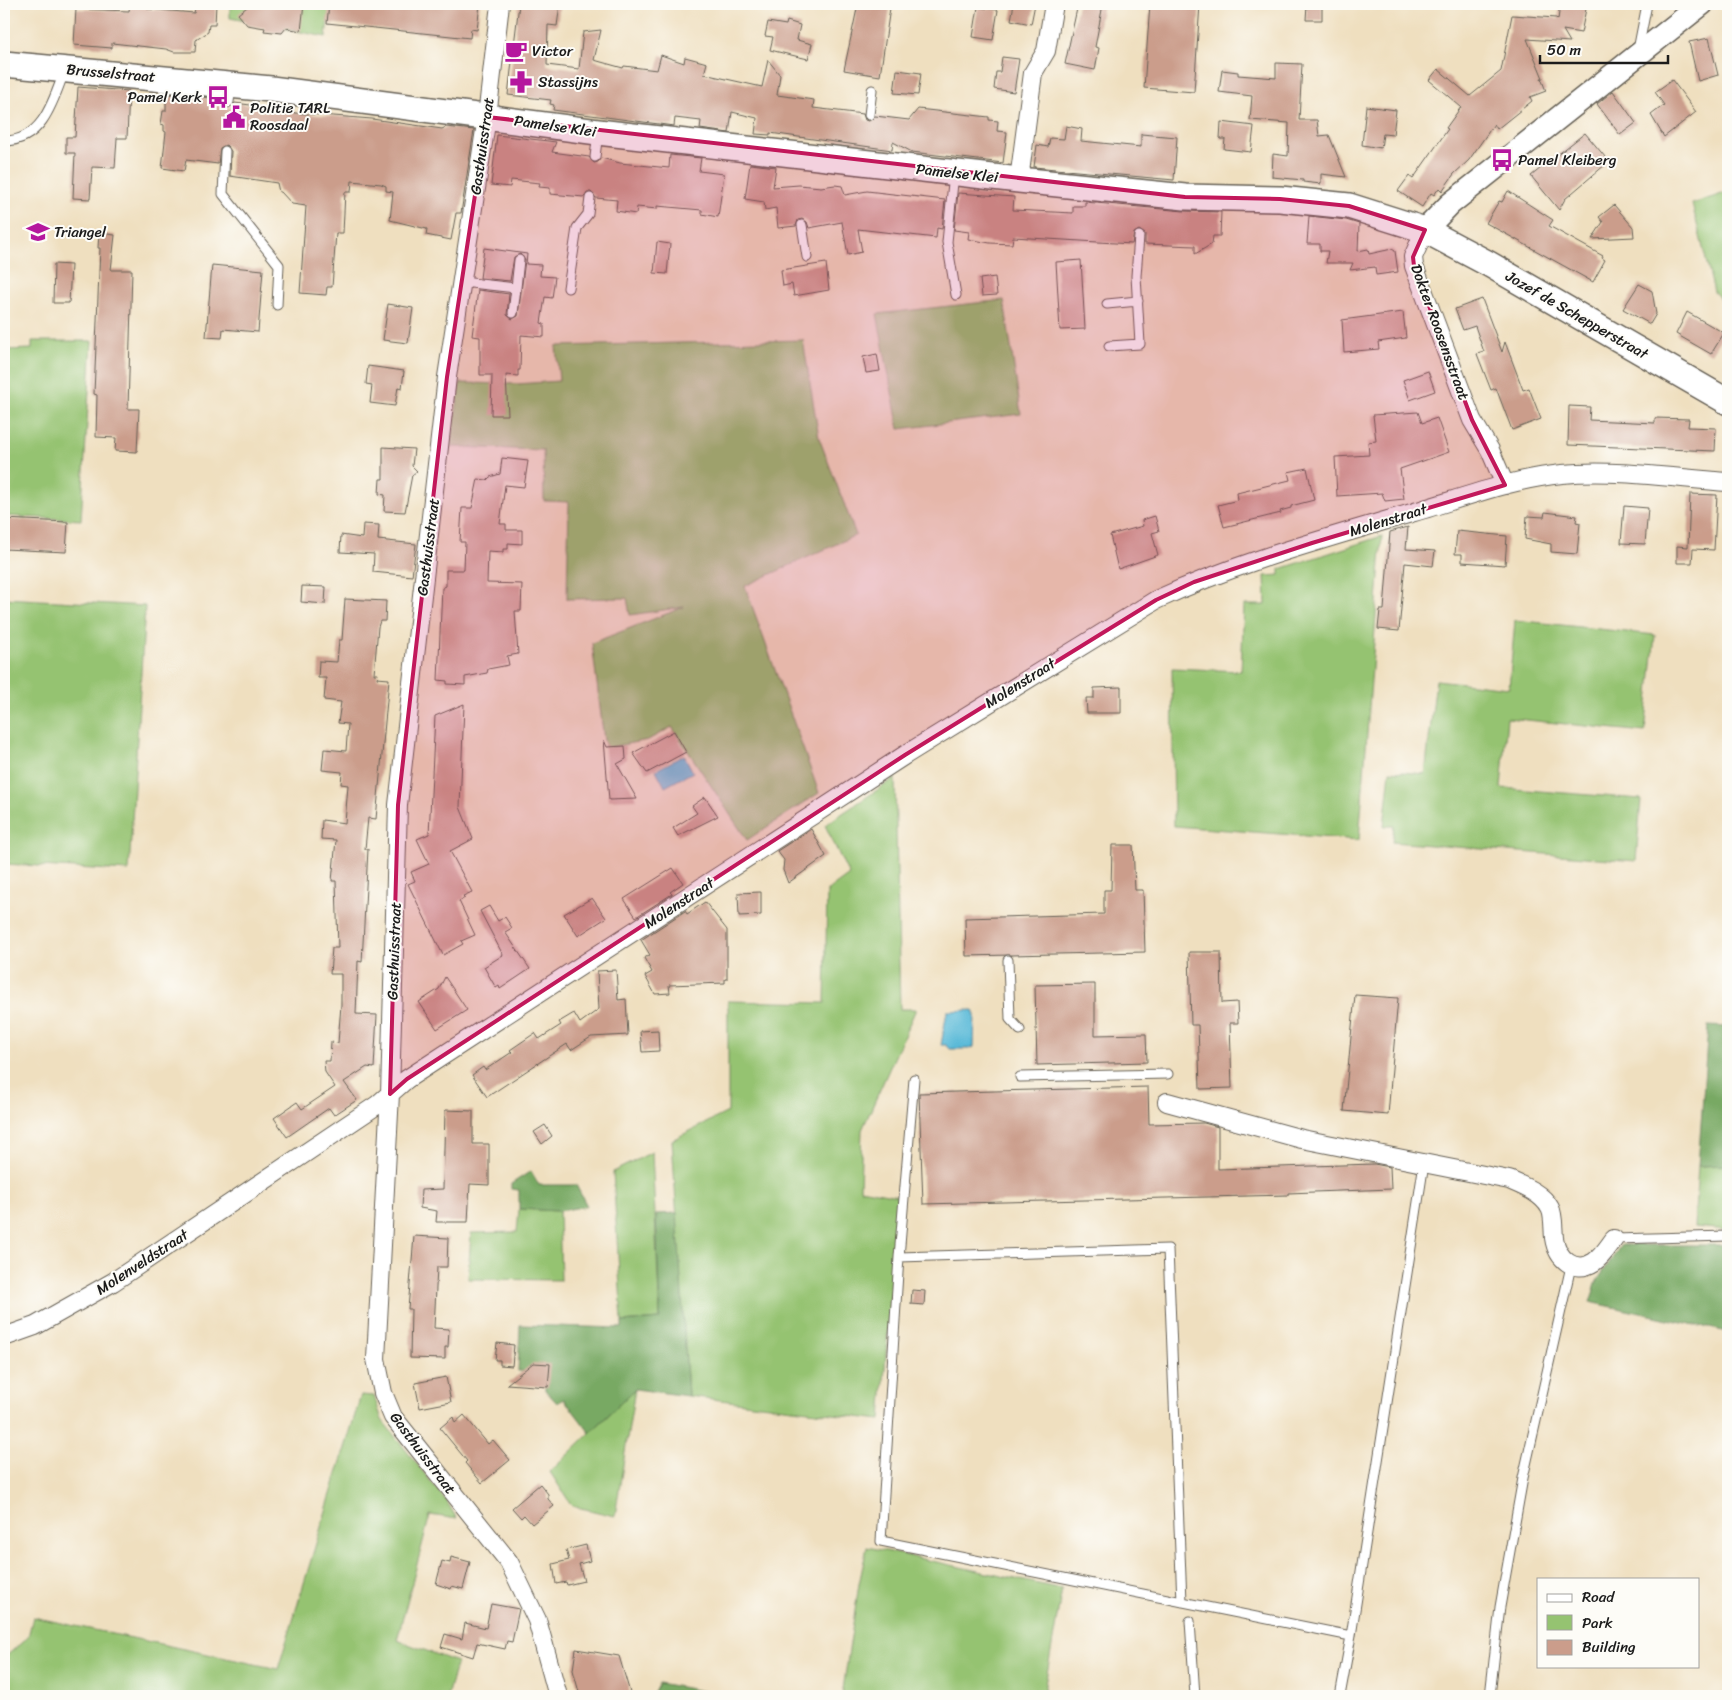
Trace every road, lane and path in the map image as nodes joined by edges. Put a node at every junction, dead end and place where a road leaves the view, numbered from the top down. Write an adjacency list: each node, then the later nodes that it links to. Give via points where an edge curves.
1 (500, 4): 10 (street, Gasthuisstraat)
2 (1054, 4): 16 (street, via 1046,52 1032,72)
3 (1647, 4): 5 (lane)
4 (1702, 4): 5 (street, Dokter Roosensstraat)
5 (1637, 55): 19 (street, Dokter Roosensstraat, via 1450,204)
6 (4, 64): 7 (main road, Brusselstraat)
7 (65, 69): 10 (main road, Brusselstraat, via 230,93); 12 (lane, via 54,100 32,133 18,141)
8 (872, 90): 9 (lane)
9 (869, 115)
10 (487, 117): 11 (main road, Pamelse Klei); 23 (street, Gasthuisstraat)
11 (598, 132): 14 (lane); 15 (main road, Pamelse Klei)
12 (4, 141)
13 (225, 151): 29 (lane, via 223,194 279,265)
14 (595, 157)
15 (954, 173): 16 (main road, Pamelse Klei); 26 (lane, via 947,242)
16 (1019, 180): 19 (main road, Pamelse Klei, via 1141,199 1280,199 1349,206)
17 (590, 198): 25 (lane, via 588,214 576,228)
18 (802, 224): 21 (lane)
19 (1425, 230): 32 (main road, Jozef de Schepperstraat); 34 (street, Dokter Roosensstraat, via 1413,257 1414,266 1472,420)
20 (1139, 236): 27 (lane)
21 (807, 258)
22 (519, 260): 24 (lane)
23 (462, 282): 24 (lane); 40 (street, Gasthuisstraat, via 447,378 398,805)
24 (516, 288): 30 (lane)
25 (568, 288)
26 (956, 295)
27 (1138, 302): 28 (lane); 31 (lane, via 1140,344)
28 (1107, 304)
29 (277, 306)
30 (513, 313)
31 (1109, 346)
32 (1728, 402)
33 (1728, 482): 34 (street, Molenstraat, via 1606,473 1561,474)
34 (1505, 485): 40 (street, Molenstraat, via 1312,543 1194,582 1156,600 904,756 407,1079)
35 (1008, 960): 36 (lane, via 1010,1019)
36 (1020, 1030)
37 (1168, 1074): 38 (lane)
38 (1020, 1077)
39 (914, 1079): 45 (lane)
40 (390, 1094): 47 (street, Molenveldstraat, via 113,1282 35,1326); 51 (street, Gasthuisstraat, via 376,1359 383,1393 393,1417 413,1444 509,1562 537,1620)
41 (1167, 1102): 42 (street, via 1302,1139)
42 (1424, 1163): 46 (street, via 1509,1180 1533,1191 1550,1208 1559,1256); 50 (lane)
43 (1728, 1236): 44 (lane)
44 (1614, 1239): 46 (street, via 1594,1263)
45 (899, 1256): 48 (lane, via 882,1541); 48 (lane, via 1168,1249)
46 (1572, 1266): 54 (lane, via 1522,1488 1500,1606)
47 (4, 1337)
48 (1182, 1602): 50 (lane)
49 (1190, 1621): 52 (lane)
50 (1350, 1636): 53 (lane)
51 (558, 1696)
52 (1195, 1696)
53 (1340, 1696)
54 (1490, 1696)

